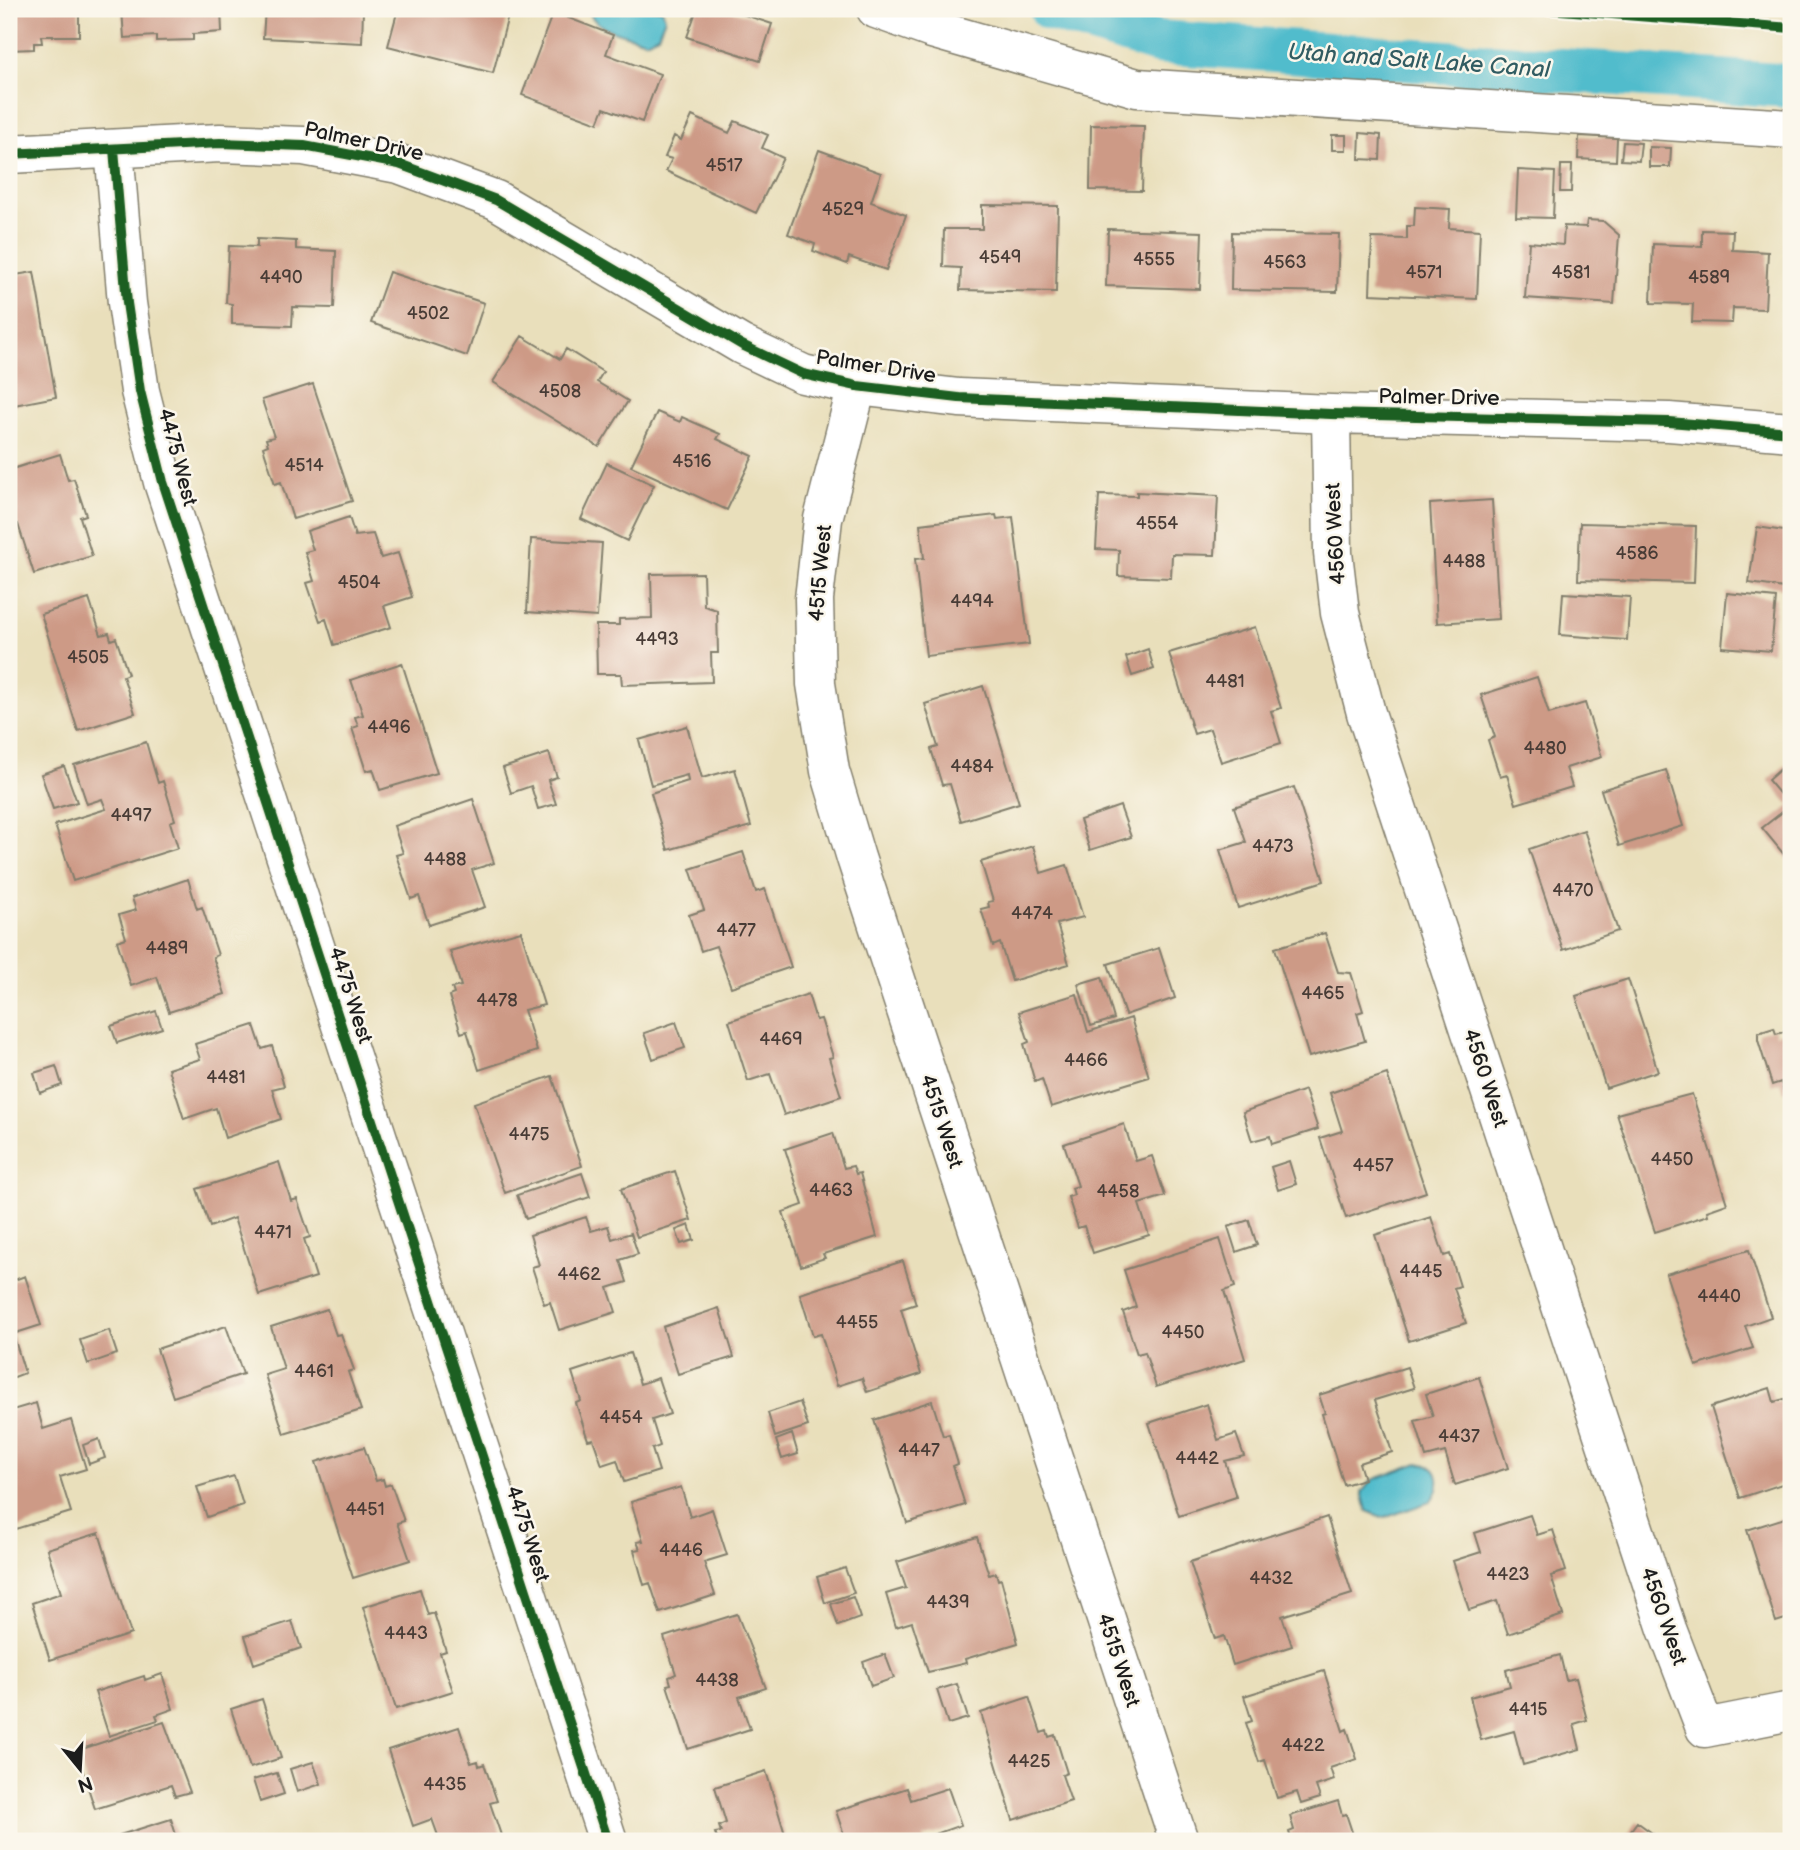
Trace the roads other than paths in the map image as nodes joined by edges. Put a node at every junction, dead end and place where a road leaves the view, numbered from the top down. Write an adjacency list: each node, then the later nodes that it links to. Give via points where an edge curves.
1 (876, 9): 2 (street, via 1136,88)
2 (1791, 129)
3 (114, 149): 4 (street, Palmer Drive); 5 (street, Palmer Drive, via 220,143 304,146 399,164 496,200 742,345 803,374); 9 (street, 4475 West, via 140,391 163,482)
4 (9, 154)
5 (857, 386): 6 (street, Palmer Drive, via 959,398); 10 (street, 4515 West, via 823,519 814,599 816,684 830,771)
6 (1331, 414): 7 (street, Palmer Drive, via 1669,422); 8 (street, 4560 West, via 1333,554 1340,613 1366,713 1667,1629 1705,1728)
7 (1791, 432)
8 (1791, 1711)
9 (608, 1841)
10 (1179, 1841)

